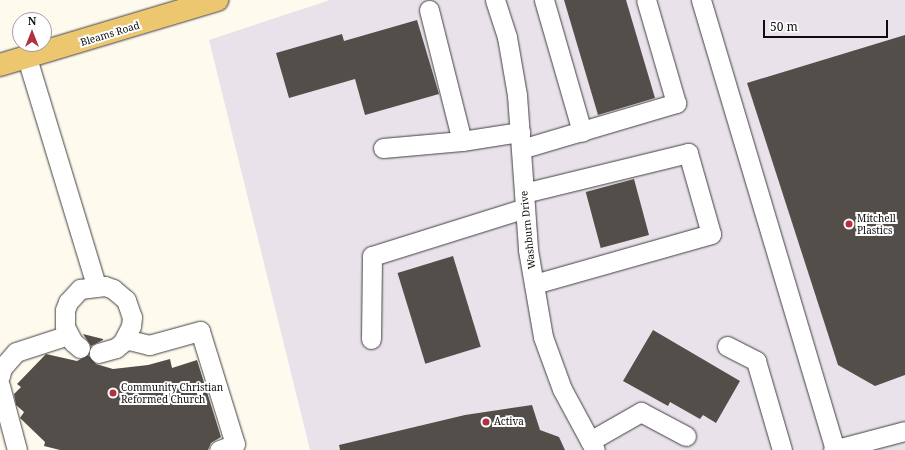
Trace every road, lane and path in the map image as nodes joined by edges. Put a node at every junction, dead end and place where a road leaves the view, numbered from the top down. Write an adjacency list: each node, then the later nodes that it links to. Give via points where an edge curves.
1 (217, 0): 7 (main road, Bleams Road)
2 (495, 0): 10 (street, Washburn Drive, via 507,37)
3 (544, 0): 9 (street)
4 (646, 0): 9 (street, via 676,103)
5 (701, 0): 28 (street)
6 (428, 10): 11 (street)
7 (27, 58): 8 (main road, Bleams Road); 15 (street)
8 (1, 66)
9 (582, 132): 10 (street)
10 (520, 140): 11 (street); 13 (street, Washburn Drive)
11 (462, 141): 12 (street)
12 (383, 148)
13 (525, 201): 14 (street, Washburn Drive); 14 (street, via 688,153 711,234); 17 (street, via 372,256)
14 (534, 284): 24 (street, Washburn Drive, via 543,337 562,389)
15 (96, 285): 16 (street, via 113,289 126,300 132,317); 20 (street, via 80,290 68,302 64,319 74,342 16,352 2,368)
16 (125, 339): 19 (street, via 116,348); 26 (street, via 149,345 200,331 235,444)
17 (371, 339)
18 (727, 346): 27 (street, via 756,361)
19 (99, 353)
20 (0, 376)
21 (0, 386): 25 (street)
22 (905, 431): 28 (street)
23 (686, 436): 24 (street, via 640,412)
24 (592, 445)
25 (18, 450)
26 (219, 450)
27 (782, 450)
28 (834, 450)

